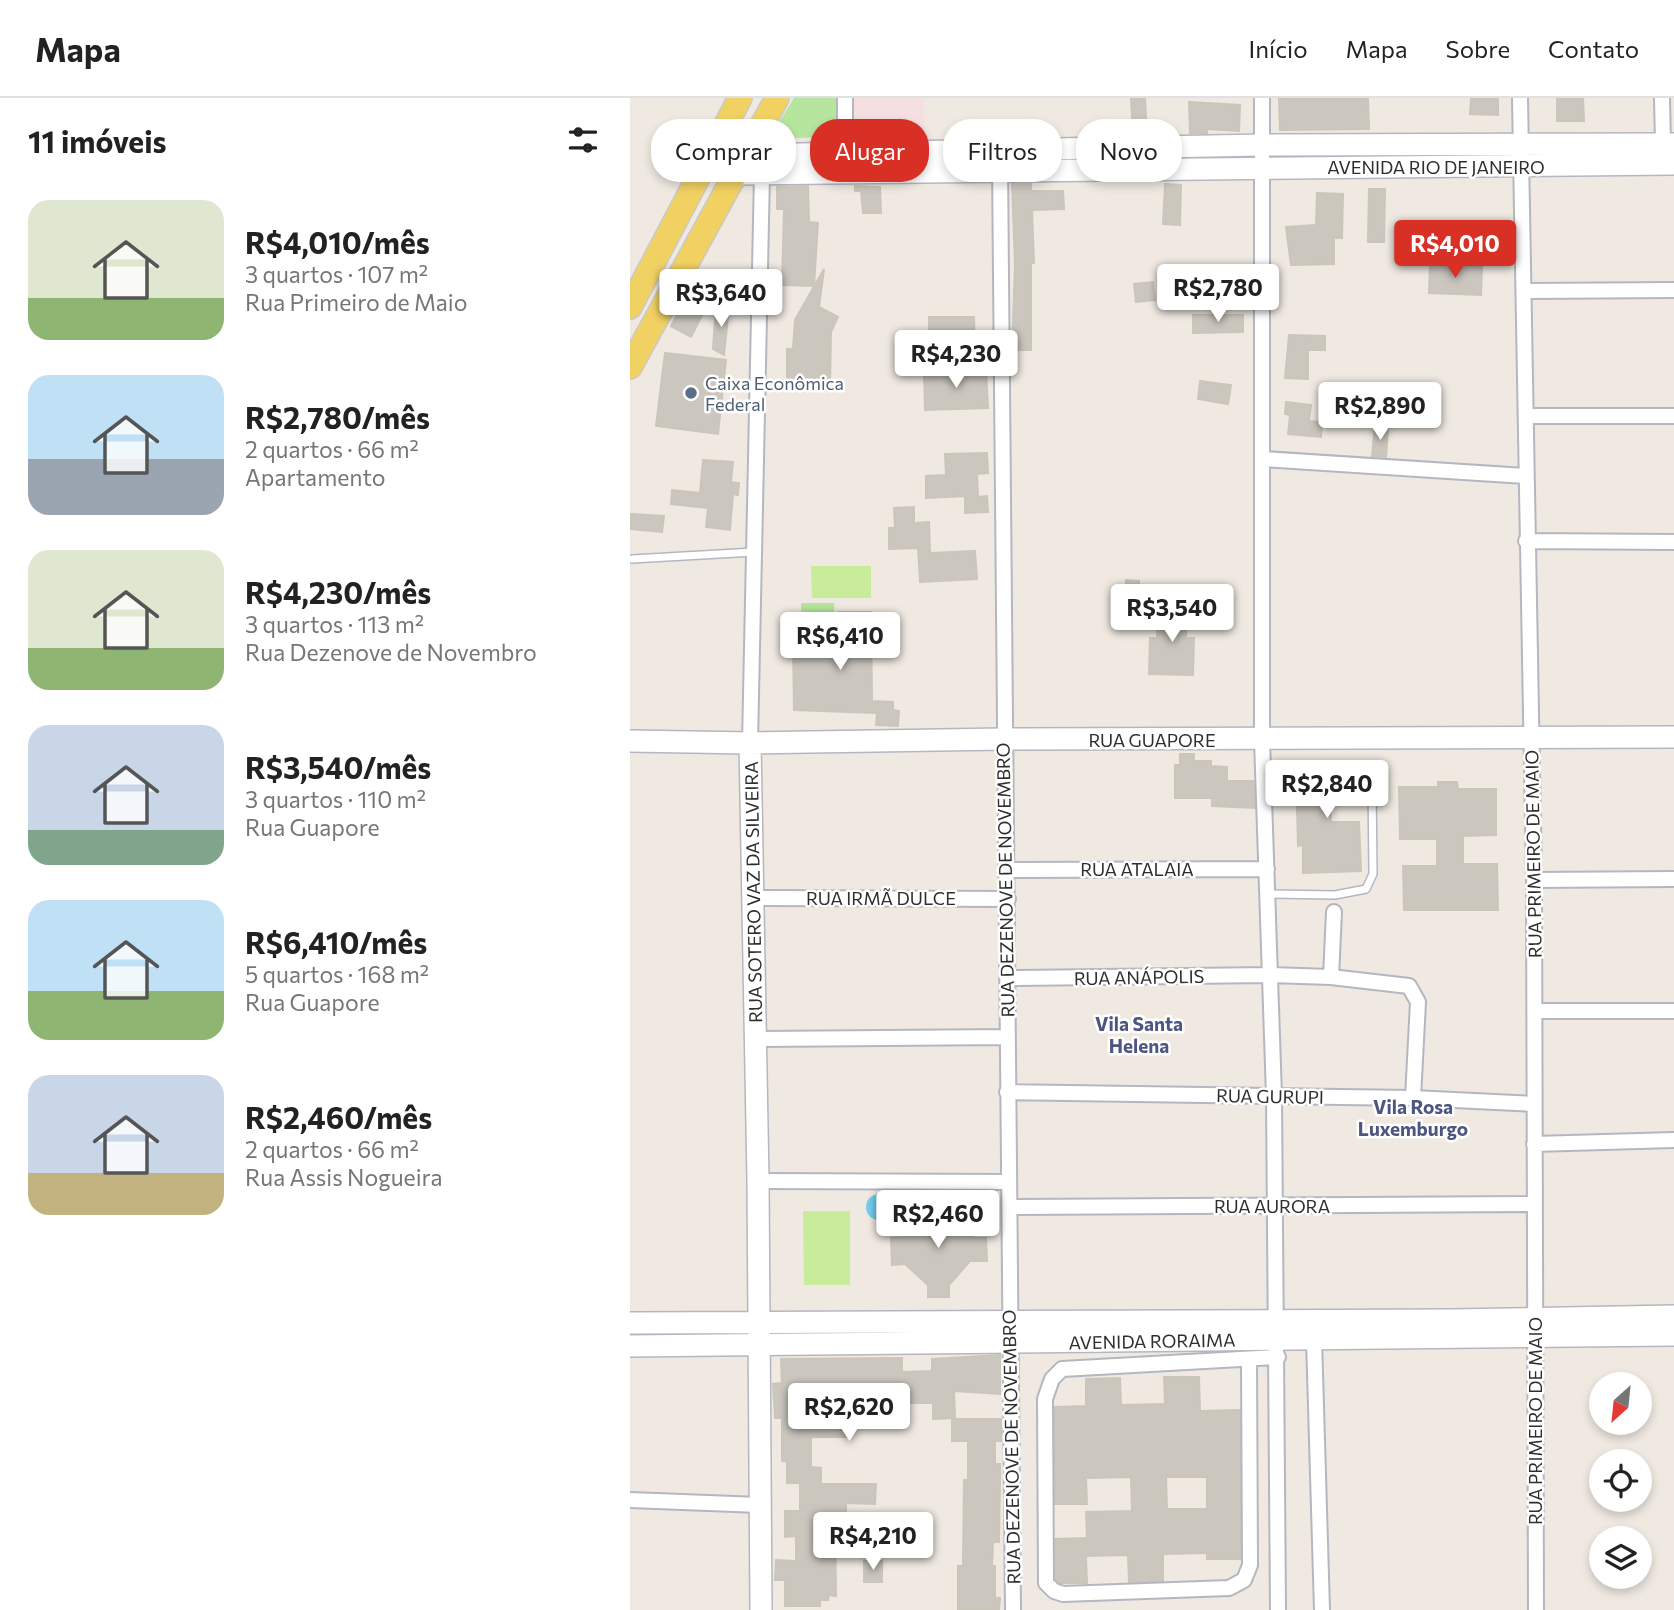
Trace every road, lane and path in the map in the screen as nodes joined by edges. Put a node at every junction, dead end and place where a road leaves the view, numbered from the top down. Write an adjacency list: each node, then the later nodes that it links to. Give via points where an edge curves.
1 (740, 98): 24 (main road)
2 (777, 98): 7 (main road)
3 (845, 98): 8 (street)
4 (1262, 98): 10 (street)
5 (1520, 98): 11 (street, RUA PRIMEIRO DE MAIO)
6 (1662, 98): 9 (street)
7 (766, 119)
8 (845, 119)
9 (1668, 144): 11 (street, AVENIDA RIO DE JANEIRO)
10 (1262, 145): 11 (street, AVENIDA RIO DE JANEIRO); 12 (street, AVENIDA RIO DE JANEIRO); 14 (street)
11 (1520, 146): 15 (street, RUA PRIMEIRO DE MAIO)
12 (1062, 149)
13 (1674, 164): 15 (street, AVENIDA RIO DE JANEIRO)
14 (1262, 168): 15 (street, AVENIDA RIO DE JANEIRO); 16 (street, AVENIDA RIO DE JANEIRO); 28 (street)
15 (1521, 168): 23 (street, RUA PRIMEIRO DE MAIO)
16 (1062, 170)
17 (943, 172): 18 (street, AVENIDA RIO DE JANEIRO)
18 (796, 174)
19 (731, 182): 25 (main road)
20 (762, 182): 32 (street, RUA SOTERO VAZ DA SILVEIRA)
21 (999, 182): 36 (street, RUA DEZENOVE DE NOVEMBRO)
22 (1674, 290): 23 (street)
23 (1526, 291): 26 (street, RUA PRIMEIRO DE MAIO)
24 (630, 307)
25 (630, 367)
26 (1526, 416): 27 (street); 29 (street, RUA PRIMEIRO DE MAIO)
27 (1674, 416)
28 (1264, 459): 29 (street); 37 (street)
29 (1525, 476): 30 (street, RUA PRIMEIRO DE MAIO)
30 (1526, 541): 31 (street); 35 (street, RUA PRIMEIRO DE MAIO)
31 (1674, 542)
32 (754, 552): 33 (lane); 39 (street, RUA SOTERO VAZ DA SILVEIRA)
33 (632, 559)
34 (1674, 737): 35 (street, RUA GUAPORE)
35 (1531, 738): 37 (street, RUA GUAPORE); 44 (street, RUA PRIMEIRO DE MAIO)
36 (1004, 739): 37 (street, RUA GUAPORE); 39 (street, RUA GUAPORE); 42 (street, RUA DEZENOVE DE NOVEMBRO)
37 (1262, 740): 41 (street)
38 (630, 741): 39 (street, RUA GUAPORE)
39 (750, 743): 46 (street, RUA SOTERO VAZ DA SILVEIRA)
40 (1372, 782): 45 (lane, via 1373,874 1366,889 1335,895)
41 (1267, 869): 42 (street, RUA ATALAIA); 45 (street)
42 (1006, 870): 47 (street, RUA DEZENOVE DE NOVEMBRO)
43 (1674, 879): 44 (street)
44 (1534, 880): 52 (street, RUA PRIMEIRO DE MAIO)
45 (1268, 894): 49 (street)
46 (754, 898): 47 (street, RUA IRMÃ DULCE); 55 (street, RUA SOTERO VAZ DA SILVEIRA)
47 (1008, 899): 51 (street, RUA DEZENOVE DE NOVEMBRO)
48 (1334, 912): 50 (street)
49 (1270, 975): 50 (street, RUA ANÁPOLIS); 51 (street, RUA ANÁPOLIS); 57 (street)
50 (1331, 977): 58 (street, RUA ANÁPOLIS, via 1400,983 1416,993)
51 (1008, 978): 54 (street, RUA DEZENOVE DE NOVEMBRO)
52 (1535, 1011): 53 (street); 59 (street, RUA PRIMEIRO DE MAIO)
53 (1674, 1011)
54 (1006, 1037): 55 (street); 56 (street, RUA DEZENOVE DE NOVEMBRO)
55 (755, 1039): 62 (street, RUA SOTERO VAZ DA SILVEIRA)
56 (1007, 1092): 57 (street, RUA GURUPI); 63 (street, RUA DEZENOVE DE NOVEMBRO)
57 (1274, 1096): 58 (street, RUA GURUPI); 65 (street)
58 (1413, 1098): 59 (street, RUA GURUPI)
59 (1534, 1104): 61 (street, RUA PRIMEIRO DE MAIO)
60 (1674, 1140): 61 (street)
61 (1534, 1144): 64 (street, RUA PRIMEIRO DE MAIO)
62 (758, 1181): 63 (street); 69 (street, RUA SOTERO VAZ DA SILVEIRA)
63 (1009, 1182): 66 (street, RUA DEZENOVE DE NOVEMBRO)
64 (1535, 1204): 65 (street, RUA AURORA); 71 (street, RUA PRIMEIRO DE MAIO)
65 (1275, 1206): 66 (street, RUA AURORA); 74 (street)
66 (1010, 1207): 68 (street, RUA DEZENOVE DE NOVEMBRO)
67 (1674, 1316): 71 (street, AVENIDA RORAIMA)
68 (1010, 1320): 69 (street, AVENIDA RORAIMA); 74 (street, AVENIDA RORAIMA); 76 (street, RUA DEZENOVE DE NOVEMBRO)
69 (760, 1321): 70 (street, AVENIDA RORAIMA); 77 (street, RUA SOTERO VAZ DA SILVEIRA)
70 (630, 1323)
71 (1535, 1327): 72 (street, AVENIDA RORAIMA); 73 (street, AVENIDA RORAIMA); 86 (street, RUA PRIMEIRO DE MAIO)
72 (1452, 1329): 74 (street, AVENIDA RORAIMA); 75 (street, AVENIDA RORAIMA)
73 (1674, 1335)
74 (1277, 1339): 75 (street, AVENIDA RORAIMA); 76 (street, AVENIDA RORAIMA); 79 (street); 84 (street)
75 (1314, 1339): 85 (street)
76 (1010, 1343): 77 (street, AVENIDA RORAIMA); 83 (street, RUA DEZENOVE DE NOVEMBRO)
77 (760, 1344): 78 (street, AVENIDA RORAIMA); 81 (street, RUA SOTERO VAZ DA SILVEIRA)
78 (630, 1346)
79 (1249, 1359): 79 (street, via 1062,1369 1052,1379 1045,1399 1046,1583 1054,1591 1229,1588 1244,1580 1250,1565)
80 (630, 1500): 81 (street)
81 (760, 1505): 82 (street, RUA SOTERO VAZ DA SILVEIRA)
82 (761, 1610)
83 (1013, 1610)
84 (1278, 1610)
85 (1322, 1610)
86 (1536, 1610)

